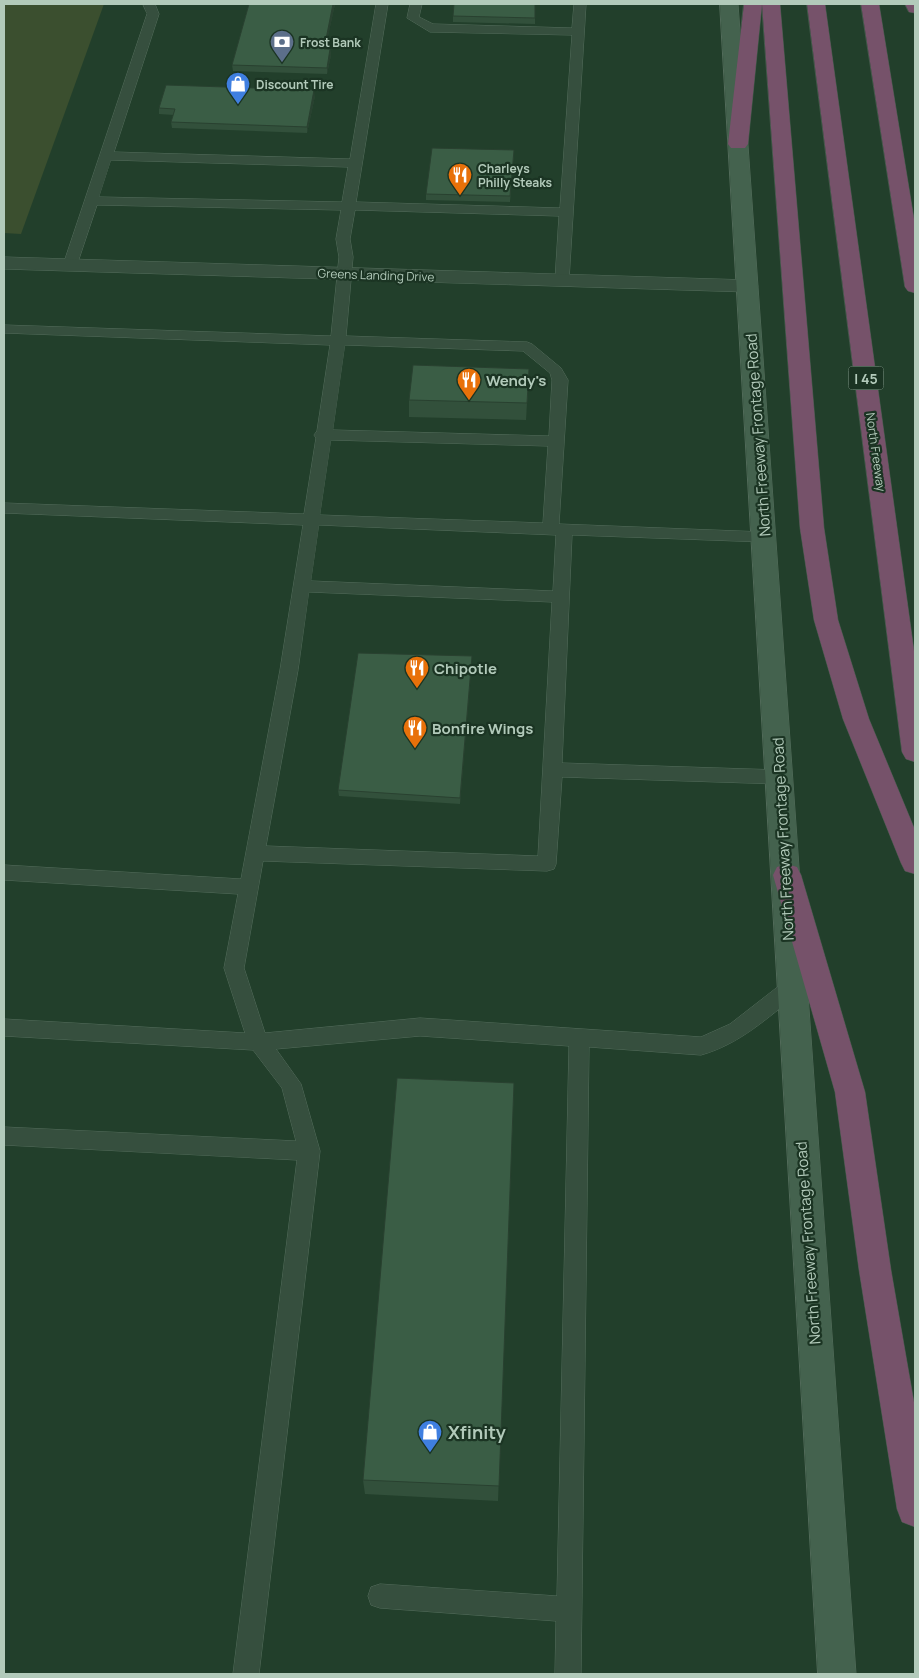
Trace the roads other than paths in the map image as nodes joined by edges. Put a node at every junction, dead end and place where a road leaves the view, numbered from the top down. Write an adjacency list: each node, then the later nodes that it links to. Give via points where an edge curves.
1 (149, 4): 14 (lane, via 153,14)
2 (382, 4): 15 (lane)
3 (416, 4): 12 (lane, via 413,18 430,28)
4 (580, 4): 12 (lane)
5 (729, 4): 13 (main road, North Freeway Frontage Road)
6 (753, 4): 13 (highway)
7 (771, 4): 39 (highway, via 812,528 826,620 856,719)
8 (816, 4): 35 (highway, North Freeway / I 45)
9 (870, 4): 24 (highway)
10 (914, 4): 11 (highway)
11 (915, 8)
12 (578, 32): 18 (lane)
13 (738, 144): 23 (main road, North Freeway Frontage Road)
14 (105, 156): 15 (lane); 16 (lane)
15 (355, 163): 17 (lane)
16 (91, 201): 17 (lane); 20 (lane)
17 (348, 206): 18 (lane); 21 (lane, via 343,239)
18 (566, 212): 22 (lane)
19 (4, 263): 20 (street, Greens Landing Drive)
20 (70, 265): 21 (street, Greens Landing Drive)
21 (344, 274): 22 (street, Greens Landing Drive); 26 (lane)
22 (562, 280): 23 (street, Greens Landing Drive)
23 (748, 286): 32 (main road, North Freeway Frontage Road)
24 (915, 287)
25 (4, 329): 26 (lane)
26 (338, 342): 27 (lane); 28 (lane, via 526,347 556,371 560,380)
27 (322, 435): 28 (lane); 30 (lane)
28 (557, 441): 31 (lane)
29 (4, 508): 30 (lane)
30 (310, 519): 31 (lane); 33 (lane)
31 (558, 528): 32 (lane); 34 (lane)
32 (764, 537): 37 (main road, North Freeway Frontage Road)
33 (301, 586): 34 (lane); 38 (lane)
34 (561, 597): 36 (lane)
35 (915, 752)
36 (553, 770): 37 (lane); 38 (lane, via 547,864)
37 (780, 777): 41 (main road, North Freeway Frontage Road)
38 (256, 854): 42 (lane)
39 (915, 863)
40 (4, 873): 42 (lane)
41 (787, 875): 43 (main road, North Freeway Frontage Road); 49 (highway, via 850,1092 875,1270)
42 (249, 887): 46 (lane, via 234,968)
43 (791, 988): 45 (lane, via 714,1043 701,1046); 54 (main road, North Freeway Frontage Road)
44 (4, 1028): 46 (lane)
45 (579, 1038): 46 (lane, via 420,1027); 51 (lane)
46 (258, 1042): 48 (lane, via 291,1084)
47 (4, 1136): 48 (lane)
48 (309, 1151): 52 (lane)
49 (915, 1509)
50 (380, 1596): 51 (lane)
51 (569, 1608): 53 (lane)
52 (246, 1674)
53 (568, 1674)
54 (837, 1674)

